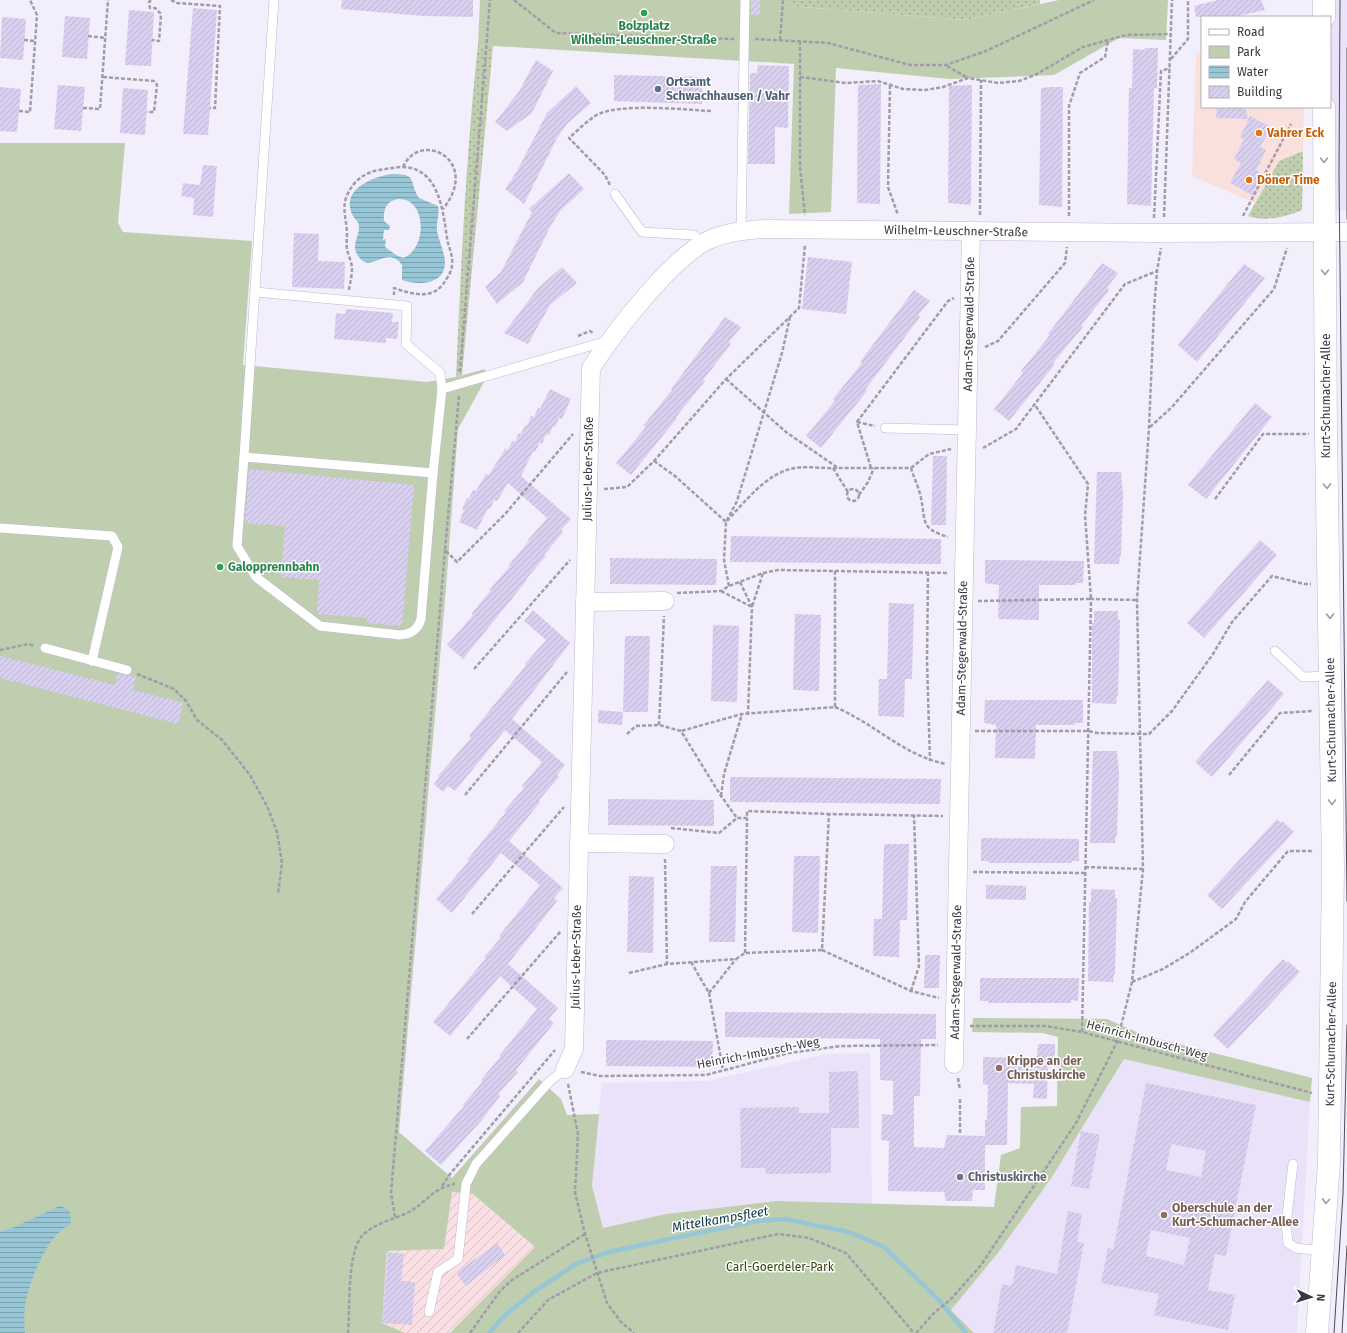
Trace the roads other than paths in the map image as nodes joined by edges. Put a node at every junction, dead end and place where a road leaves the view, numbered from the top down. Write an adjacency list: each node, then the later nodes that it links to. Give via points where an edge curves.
1 (274, 0): 12 (lane)
2 (745, 0): 7 (lane)
3 (1324, 0): 4 (street)
4 (1324, 16)
5 (1324, 108): 10 (street, Kurt-Schumacher-Allee, one-way to 10)
6 (615, 194): 11 (lane, via 642,232 694,235)
7 (742, 231): 8 (street, Wilhelm-Leuschner-Straße, via 806,228); 11 (street, Wilhelm-Leuschner-Straße, via 710,239)
8 (976, 232): 10 (street, Wilhelm-Leuschner-Straße); 16 (street, Adam-Stegerwald-Straße, via 970,292)
9 (1347, 232): 10 (street, Wilhelm-Leuschner-Straße)
10 (1325, 233): 26 (street, Kurt-Schumacher-Allee, one-way to 26)
11 (702, 244): 13 (street, Wilhelm-Leuschner-Straße, via 676,263)
12 (254, 292): 14 (lane, via 407,306 406,344 440,373); 17 (lane)
13 (608, 340): 14 (lane); 21 (street, Julius-Leber-Straße, via 591,368)
14 (442, 389): 18 (lane)
15 (885, 428): 16 (lane)
16 (967, 445): 29 (street, Adam-Stegerwald-Straße)
17 (244, 457): 18 (lane); 18 (lane, via 237,546 256,577 320,626 400,635 414,631 421,619)
18 (433, 473)
19 (0, 528): 24 (lane, via 112,536 118,547)
20 (665, 601): 21 (street)
21 (585, 602): 27 (street, Julius-Leber-Straße)
22 (45, 648): 24 (lane)
23 (1275, 651): 26 (lane, via 1303,677)
24 (92, 661): 25 (lane)
25 (127, 670)
26 (1331, 676): 31 (street, Kurt-Schumacher-Allee, one-way to 31, via 1333,852 1330,1098)
27 (579, 843): 28 (street); 30 (street, Julius-Leber-Straße, via 574,1049)
28 (665, 844)
29 (954, 1055)
30 (565, 1069): 34 (lane, via 549,1082 476,1164 466,1184 458,1259 438,1272)
31 (1338, 1163): 33 (street, Kurt-Schumacher-Allee, one-way to 33)
32 (1293, 1164): 33 (lane, via 1286,1224 1288,1243 1296,1248)
33 (1323, 1251): 35 (street, Kurt-Schumacher-Allee)
34 (429, 1312)
35 (1317, 1333)

